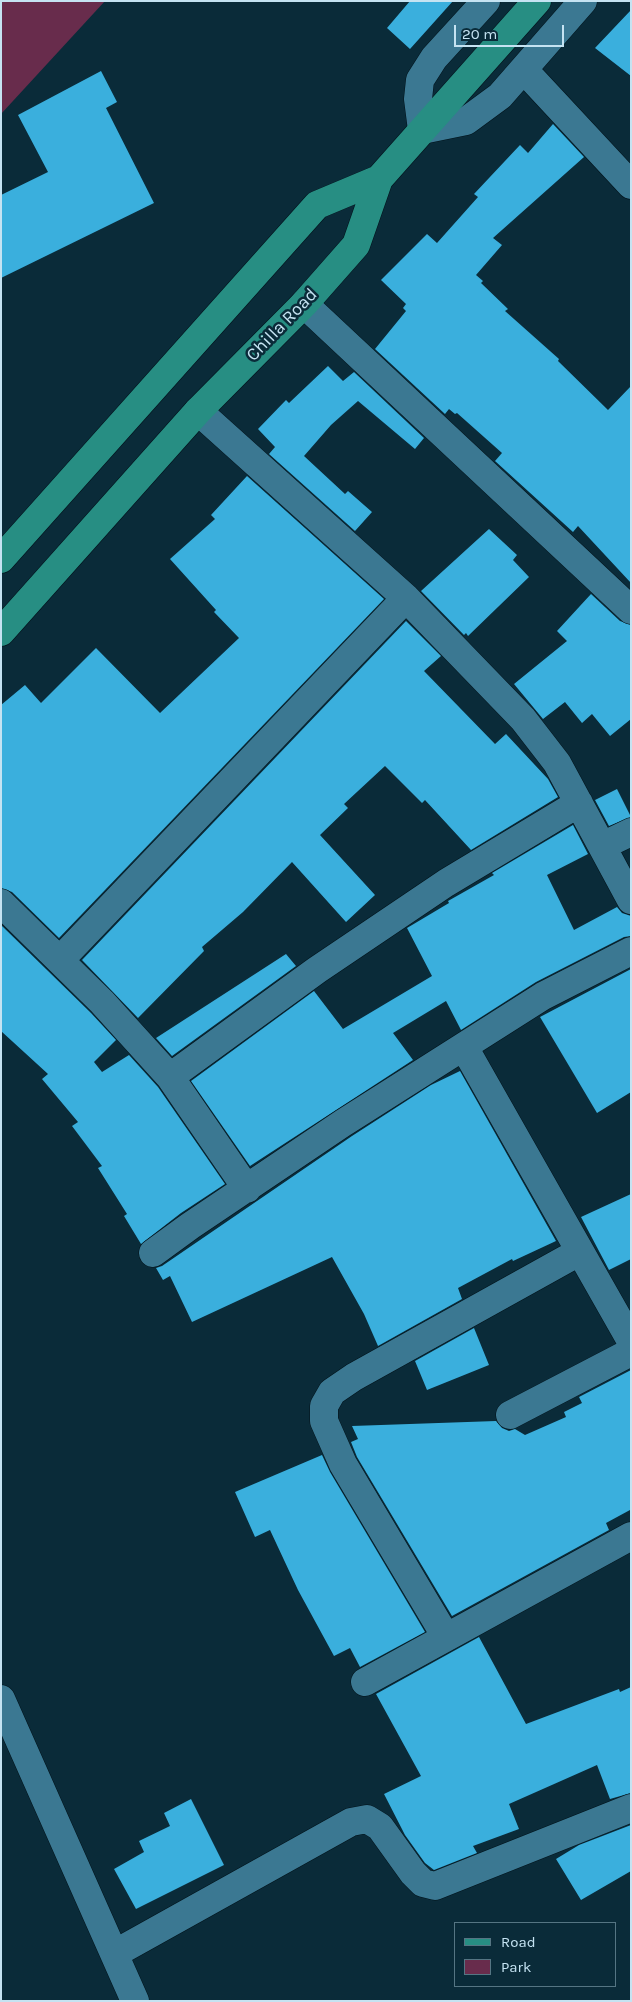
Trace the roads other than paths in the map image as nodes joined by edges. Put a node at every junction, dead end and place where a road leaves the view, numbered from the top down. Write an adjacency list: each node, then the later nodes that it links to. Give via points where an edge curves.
1 (486, 1): 5 (street, via 434,58 420,80 418,99)
2 (537, 1): 5 (main road, Chilla Road)
3 (584, 1): 4 (street)
4 (524, 70): 5 (street, via 500,96 466,121); 7 (street)
5 (422, 130): 6 (main road, Chilla Road)
6 (379, 179): 8 (main road, Chilla Road, via 356,245); 10 (main road, via 317,205)
7 (631, 185)
8 (304, 304): 9 (main road, Chilla Road); 12 (street)
9 (198, 411): 11 (street); 13 (main road, Chilla Road)
10 (1, 559)
11 (406, 598): 14 (street, via 523,719 557,763); 20 (street)
12 (631, 610)
13 (1, 632)
14 (579, 803): 16 (street); 22 (street, via 446,883 317,970)
15 (631, 832): 16 (street)
16 (602, 846): 17 (street)
17 (631, 900)
18 (1, 903): 20 (street)
19 (631, 951): 21 (street, via 543,996)
20 (60, 960): 22 (street)
21 (464, 1047): 23 (street, via 343,1123); 24 (street)
22 (170, 1077): 23 (street)
23 (247, 1189): 25 (street)
24 (579, 1252): 26 (street); 30 (street, via 354,1377 332,1392 324,1406 324,1420 343,1464)
25 (153, 1253)
26 (631, 1341)
27 (631, 1352): 28 (street)
28 (510, 1415)
29 (631, 1536): 30 (street)
30 (446, 1638): 31 (street)
31 (364, 1682)
32 (1, 1698): 34 (street)
33 (631, 1808): 34 (street, via 435,1886 423,1883 413,1873 380,1827 367,1819 352,1822)
34 (114, 1954): 35 (street)
35 (135, 2001)

